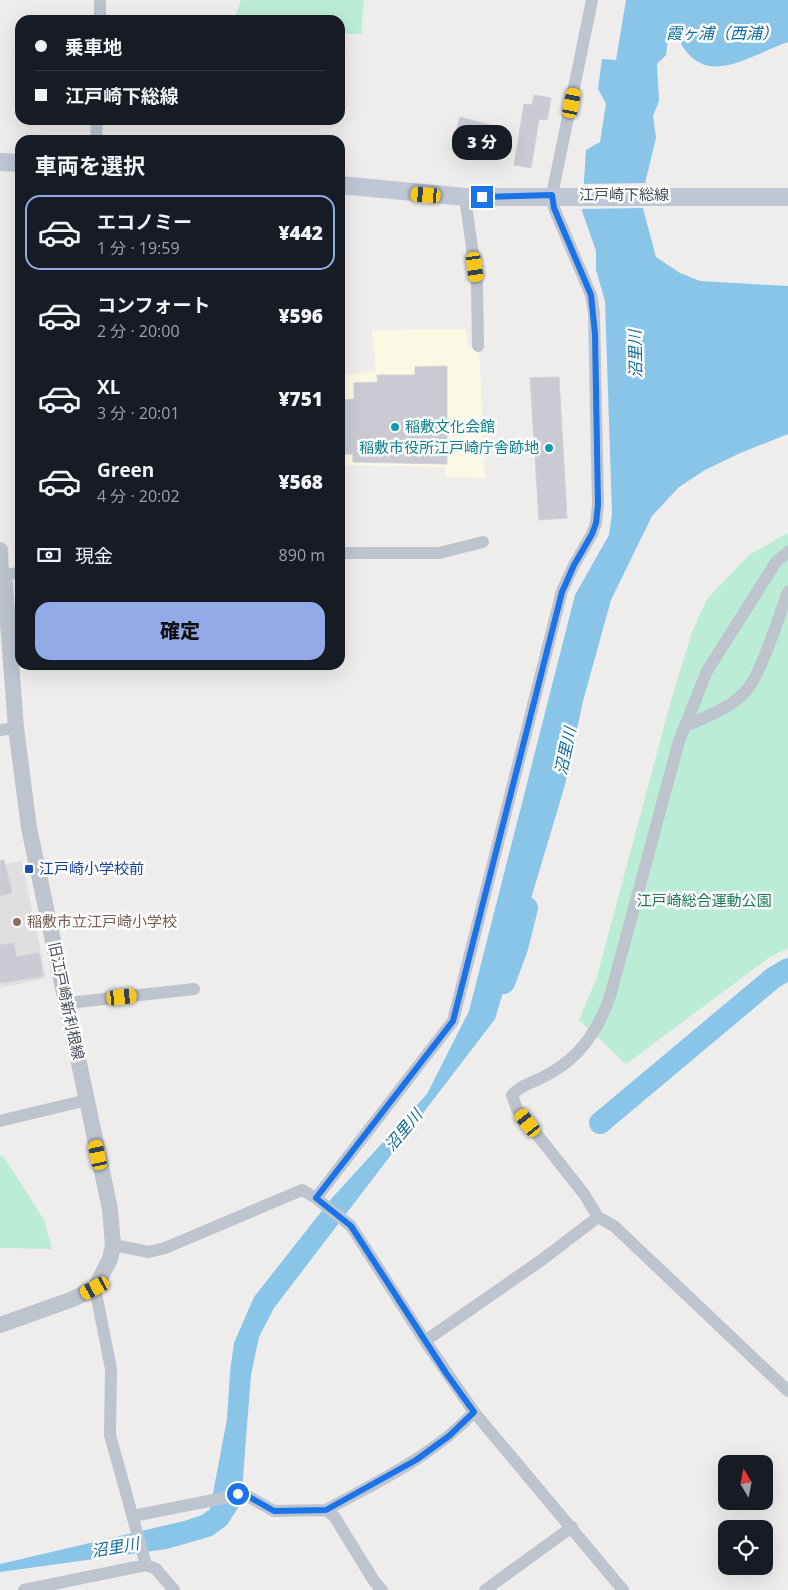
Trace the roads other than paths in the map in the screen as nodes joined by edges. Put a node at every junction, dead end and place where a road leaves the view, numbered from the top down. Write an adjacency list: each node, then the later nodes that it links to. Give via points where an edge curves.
1 (100, 0): 3 (street)
2 (592, 0): 7 (street)
3 (100, 15)
4 (0, 162): 5 (main road)
5 (15, 163)
6 (345, 185): 8 (main road, 江戸崎下総線)
7 (558, 196): 8 (main road, 江戸崎下総線); 9 (main road, 江戸崎下総線); 24 (street, via 554,208 591,295 594,312 596,523 562,592 453,1021)
8 (465, 197): 10 (street, via 477,284)
9 (788, 197)
10 (478, 346)
11 (483, 542): 14 (street, via 439,553)
12 (0, 550): 16 (street, 旧江戸崎新利根線)
13 (788, 552): 18 (street, via 776,562 707,671)
14 (345, 553)
15 (15, 573): 16 (street)
16 (1, 574): 19 (street, 旧江戸崎新利根線, via 5,584)
17 (788, 592): 18 (street, via 757,672 746,691 724,707)
18 (686, 726): 25 (street, via 679,741 606,1009 598,1026 562,1066 520,1086 512,1095 517,1109 584,1194)
19 (8, 729): 21 (street, 旧江戸崎新利根線)
20 (194, 989): 21 (street)
21 (68, 1004): 22 (street, 旧江戸崎新利根線)
22 (87, 1100): 23 (street); 26 (street, 旧江戸崎新利根線, via 110,1209)
23 (0, 1120)
24 (319, 1200): 26 (street, via 302,1190 149,1252); 29 (street, via 347,1223)
25 (598, 1217): 29 (street); 30 (street, via 614,1226)
26 (113, 1245): 27 (street, 旧江戸崎新利根線, via 110,1259)
27 (95, 1288): 28 (street); 33 (street, via 111,1369 110,1435)
28 (0, 1324)
29 (424, 1341): 31 (street)
30 (788, 1391)
31 (474, 1412): 32 (street, via 460,1427 416,1460); 34 (street)
32 (326, 1510): 33 (street, via 274,1511 244,1494); 39 (street, via 334,1516)
33 (133, 1516): 35 (street)
34 (572, 1527): 36 (street); 40 (street)
35 (146, 1565): 37 (street); 38 (street, via 156,1569)
36 (619, 1589)
37 (24, 1590)
38 (174, 1590)
39 (382, 1590)
40 (485, 1590)

